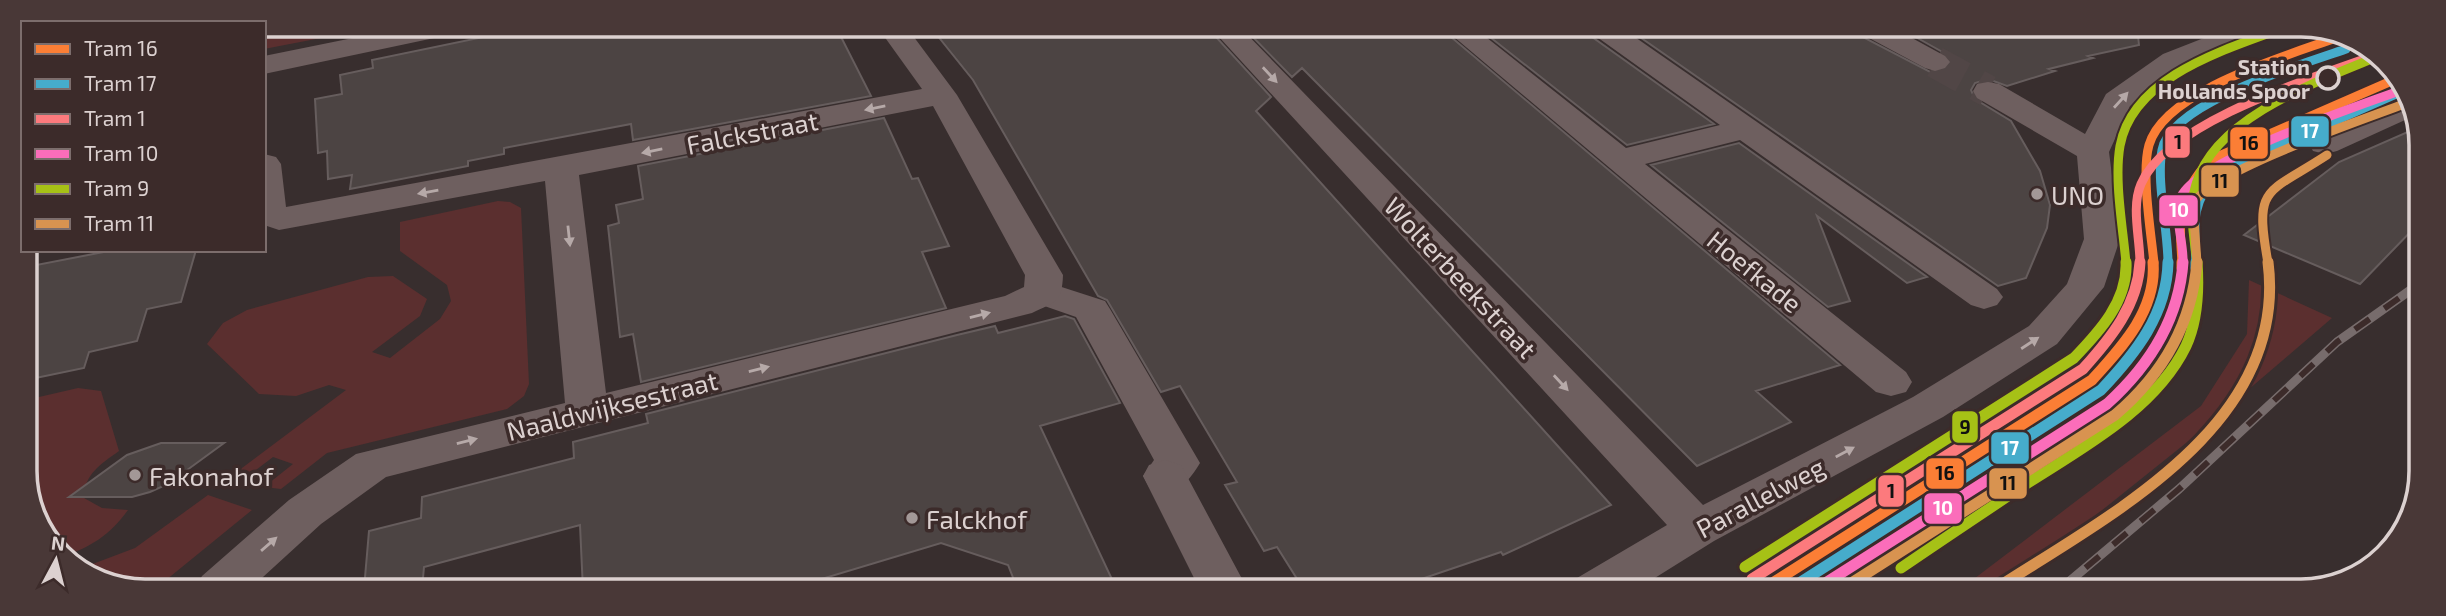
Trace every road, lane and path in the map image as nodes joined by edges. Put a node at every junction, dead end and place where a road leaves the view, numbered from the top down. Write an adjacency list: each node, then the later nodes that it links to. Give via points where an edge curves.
1 (370, 37): 9 (street)
2 (899, 37): 11 (street)
3 (1233, 37): 23 (street, Wolterbeekstraat, one-way to 23)
4 (1468, 37): 16 (street, Hoefkade)
5 (1615, 37): 13 (street)
6 (1888, 37): 8 (street)
7 (2223, 37): 15 (street, one-way to 7, via 2117,102 2173,60)
8 (1935, 62)
9 (266, 64)
10 (1988, 91): 15 (street)
11 (942, 95): 17 (street, Falckstraat, one-way to 17); 19 (street, via 1044,275)
12 (2403, 110): 14 (street)
13 (1745, 129): 16 (street); 20 (street)
14 (2325, 144)
15 (2093, 152): 23 (street, Parallelweg, one-way to 15, via 1928,407 2043,335 2085,287 2102,239)
16 (1619, 160): 21 (street, Hoefkade)
17 (561, 169): 18 (street, Falckstraat, one-way to 18, via 279,219 268,210); 22 (street, one-way to 22)
18 (266, 187)
19 (1042, 293): 22 (street, Naaldwijksestraat, one-way to 19, via 1018,305); 25 (street, via 1091,309 1178,463 1165,477)
20 (1984, 297)
21 (1891, 382)
22 (587, 411): 24 (street, Naaldwijksestraat, one-way to 22, via 304,512 372,465)
23 (1698, 529): 26 (street, Parallelweg)
24 (230, 579)
25 (1218, 579)
26 (1614, 579)

